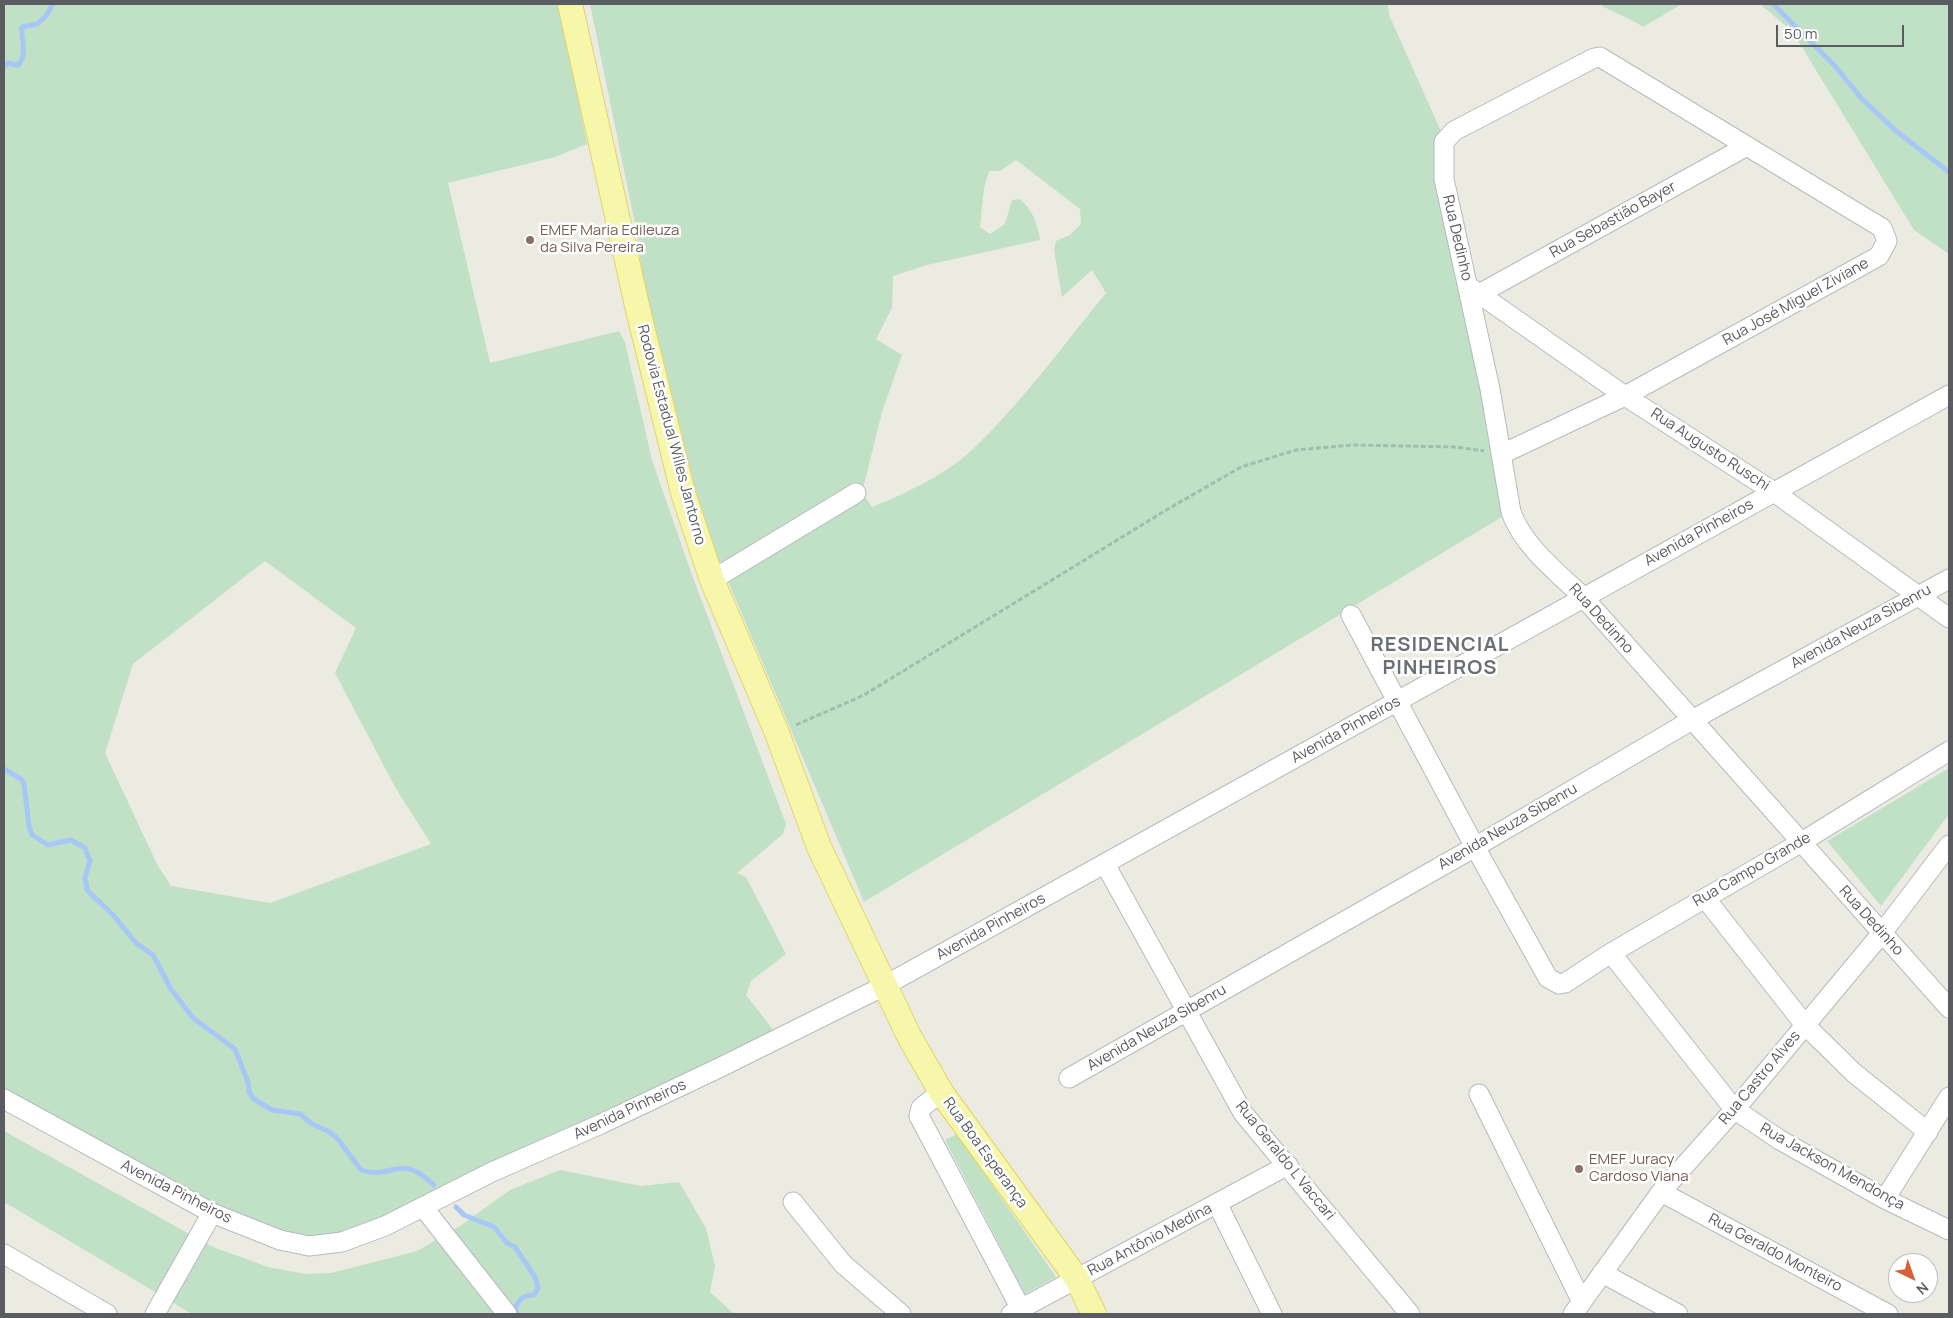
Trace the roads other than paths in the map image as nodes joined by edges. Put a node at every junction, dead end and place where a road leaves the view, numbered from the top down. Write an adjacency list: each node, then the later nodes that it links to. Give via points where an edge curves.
1 (570, 4): 11 (main road, Rodovia Estadual Willes Jantorno, via 638,310 683,493)
2 (1446, 138): 3 (street, Rua José Miguel Ziviane, via 1594,58 1606,59); 4 (street, Rua Dedinho, via 1444,179)
3 (1747, 146): 4 (street, Rua Sebastião Bayer); 6 (street, Rua José Miguel Ziviane, via 1882,228 1887,241 1885,249 1879,256)
4 (1473, 290): 6 (street, Rua Augusto Ruschi); 7 (street, Rua Dedinho)
5 (1949, 395): 8 (street, Avenida Pinheiros)
6 (1625, 396): 7 (street, Rua José Miguel Ziviane); 8 (street, Rua Augusto Ruschi)
7 (1502, 454): 13 (street, Rua Dedinho, via 1511,512 1518,528)
8 (1774, 492): 12 (street, Rua Augusto Ruschi); 13 (street, Avenida Pinheiros)
9 (856, 493): 11 (street)
10 (1949, 579): 12 (street, Avenida Neuza Sibenru)
11 (712, 580): 26 (main road, Rodovia Estadual Willes Jantorno, via 777,733 819,847)
12 (1918, 595): 15 (street, Rua Augusto Ruschi); 17 (street, Avenida Neuza Sibenru)
13 (1584, 598): 16 (street, Avenida Pinheiros); 17 (street, Rua Dedinho)
14 (1351, 615): 16 (street)
15 (1949, 618)
16 (1396, 702): 21 (street); 22 (street, Avenida Pinheiros)
17 (1692, 720): 19 (street, Rua Dedinho); 21 (street, Avenida Neuza Sibenru)
18 (1949, 751): 19 (street, Rua Campo Grande)
19 (1800, 843): 23 (street, Rua Campo Grande); 24 (street, Rua Dedinho)
20 (1949, 845): 24 (street, Rua Castro Alves)
21 (1475, 848): 25 (street, Rua Campo Grande, via 1548,978 1554,983 1565,983); 28 (street, Avenida Neuza Sibenru)
22 (1105, 864): 26 (street, Avenida Pinheiros); 28 (street, Rua Geraldo L Vaccari)
23 (1705, 898): 25 (street, Rua Campo Grande); 29 (street)
24 (1882, 934): 27 (street, Rua Dedinho); 29 (street, Rua Castro Alves)
25 (1611, 953): 35 (street, Rua Jackson Mendonça)
26 (884, 986): 31 (main road, Rua Boa Esperança); 42 (street, Avenida Pinheiros)
27 (1949, 1008)
28 (1187, 1012): 30 (street, Avenida Neuza Sibenru); 37 (street, Rua Geraldo L Vaccari, via 1243,1113)
29 (1805, 1025): 35 (street, Rua Castro Alves); 36 (street, via 1854,1073)
30 (1069, 1078)
31 (941, 1092): 47 (main road, Rua Boa Esperança); 49 (street, via 921,1108 919,1116)
32 (1479, 1094): 48 (street)
33 (1949, 1097): 36 (street)
34 (4, 1099): 43 (street, Avenida Pinheiros)
35 (1734, 1109): 38 (street, Rua Castro Alves); 39 (street, Rua Jackson Mendonça, via 1780,1140)
36 (1928, 1132): 39 (street)
37 (1288, 1165): 41 (street, Rua Antônio Medina); 56 (street, Rua Geraldo L Vaccari)
38 (1661, 1192): 46 (street, Rua Castro Alves); 58 (street, Rua Geraldo Monteiro)
39 (1885, 1199): 44 (street, Rua Jackson Mendonça)
40 (793, 1202): 53 (street, via 843,1264)
41 (1217, 1203): 47 (street, Rua Antônio Medina); 55 (street)
42 (423, 1207): 43 (street, Avenida Pinheiros, via 342,1242 309,1246 280,1240); 52 (street)
43 (212, 1213): 51 (street)
44 (1949, 1230)
45 (4, 1254): 50 (street)
46 (1602, 1273): 48 (street, Rua Castro Alves); 57 (street)
47 (1077, 1279): 49 (street, Rua Antônio Medina); 54 (main road, Rua Boa Esperança)
48 (1578, 1308)
49 (1016, 1312)
50 (107, 1314)
51 (155, 1314)
52 (507, 1314)
53 (901, 1314)
54 (1094, 1314)
55 (1272, 1314)
56 (1410, 1314)
57 (1678, 1314)
58 (1888, 1314)

